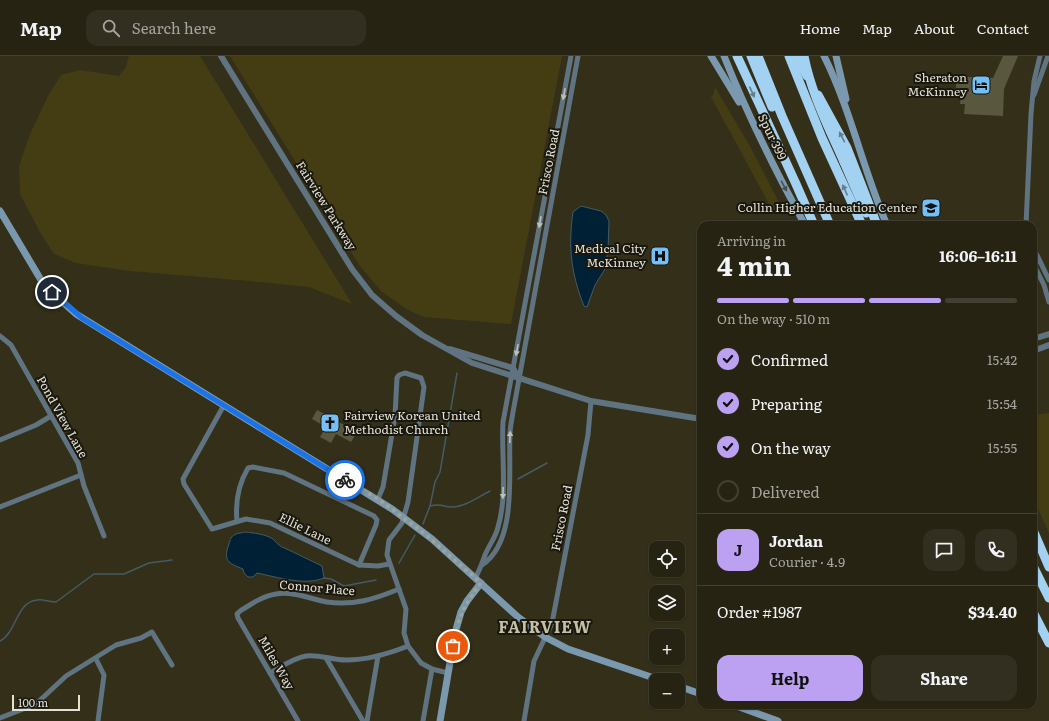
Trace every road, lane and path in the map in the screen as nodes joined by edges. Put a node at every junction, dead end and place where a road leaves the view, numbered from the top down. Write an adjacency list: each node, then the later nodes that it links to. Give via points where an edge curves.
1 (221, 56): 40 (street, Fairview Parkway, via 335,243 362,282 372,295 396,316)
2 (572, 56): 19 (street, one-way to 19)
3 (578, 56): 20 (street, Frisco Road)
4 (710, 56): 17 (main road)
5 (724, 56): 17 (main road, Spur 399)
6 (737, 56): 24 (highway, one-way to 24)
7 (751, 56): 21 (highway, via 804,179)
8 (758, 56): 21 (highway)
9 (789, 56): 26 (highway, one-way to 9, via 822,138)
10 (796, 56): 28 (highway, one-way to 10, via 847,148)
11 (804, 56): 27 (highway, bridge, via 820,108)
12 (824, 56): 18 (main road)
13 (836, 56): 18 (main road)
14 (1040, 56): 16 (street)
15 (1048, 56): 16 (street)
16 (1033, 99): 30 (street, via 1029,130)
17 (754, 126): 23 (main road, Spur 399, one-way to 23)
18 (853, 129): 29 (main road, via 876,201)
19 (548, 180): 20 (street); 34 (street, one-way to 34)
20 (556, 181): 35 (street, Frisco Road)
21 (819, 203): 25 (highway)
22 (0, 211): 47 (main road, via 37,273 63,303 82,318)
23 (803, 221)
24 (812, 221)
25 (828, 221)
26 (860, 221)
27 (869, 221)
28 (875, 221)
29 (885, 221)
30 (1026, 221)
31 (1037, 256): 33 (street)
32 (1037, 271): 36 (street)
33 (1049, 280)
34 (528, 290): 35 (street); 43 (street, one-way to 43)
35 (536, 292): 45 (street, Frisco Road)
36 (1049, 302)
37 (1049, 334): 39 (street)
38 (0, 336): 48 (street, Pond View Lane, via 11,345)
39 (1037, 338)
40 (439, 344): 43 (street, Fairview Parkway); 44 (street, Fairview Parkway, via 472,363)
41 (1049, 345): 42 (street)
42 (1037, 350)
43 (513, 368): 44 (street); 45 (street)
44 (512, 376): 45 (street, Fairview Parkway); 51 (street, via 503,422)
45 (519, 379): 46 (street, Fairview Parkway); 52 (street, Frisco Road, one-way to 45, via 510,434)
46 (591, 401): 49 (street, Fairview Parkway); 72 (street, Frisco Road, via 588,435 552,623)
47 (224, 405): 54 (main road); 57 (street, Ellie Lane, via 183,479 212,529)
48 (51, 416): 50 (street); 53 (street, Pond View Lane, via 78,463)
49 (697, 418)
50 (0, 440)
51 (503, 473): 52 (street); 62 (street, one-way to 62, via 503,499 498,528)
52 (510, 473): 62 (street, Frisco Road, via 504,530 492,559)
53 (81, 475): 55 (street); 58 (street, Pond View Lane)
54 (378, 499): 56 (main road); 56 (street, via 383,487 395,416 396,382 399,375 416,375 421,378 424,388)
55 (1, 507)
56 (404, 518): 60 (street, via 389,540); 65 (main road, via 432,539)
57 (237, 521): 61 (street, Ellie Lane, via 258,520 270,523); 61 (street, via 238,490 248,468 284,473 374,516 376,524)
58 (104, 536)
59 (1037, 539): 63 (highway)
60 (389, 564): 61 (street, Ellie Lane); 67 (street)
61 (359, 565)
62 (482, 566): 65 (street)
63 (1049, 567)
64 (1037, 574): 68 (highway)
65 (475, 578): 66 (main road)
66 (481, 583): 72 (main road); 82 (main road, via 461,612)
67 (399, 589): 69 (street, Connor Place, via 375,599 345,603 278,594 267,596); 74 (street, via 406,609 404,632)
68 (1049, 598)
69 (238, 614): 81 (street, Miles Way)
70 (1037, 620): 73 (highway)
71 (1037, 625): 75 (highway)
72 (545, 637): 83 (main road, via 568,650); 94 (street, Frisco Road, via 534,660)
73 (1049, 643)
74 (408, 646): 76 (street); 80 (street, via 421,663)
75 (1049, 647)
76 (378, 656): 77 (street, via 345,660); 91 (street)
77 (326, 658): 81 (street, via 316,656 295,659); 90 (street)
78 (96, 659): 79 (street, via 116,645 152,632); 87 (street, via 66,676 36,704); 88 (street, via 104,676)
79 (172, 665)
80 (432, 669): 82 (street); 92 (street)
81 (270, 672): 89 (street, Miles Way)
82 (448, 673): 93 (main road)
83 (649, 676)
84 (685, 688): 85 (main road)
85 (697, 693)
86 (745, 709): 95 (main road)
87 (0, 718)
88 (98, 721)
89 (298, 721)
90 (363, 721)
91 (367, 721)
92 (423, 721)
93 (440, 721)
94 (524, 721)
95 (778, 721)

